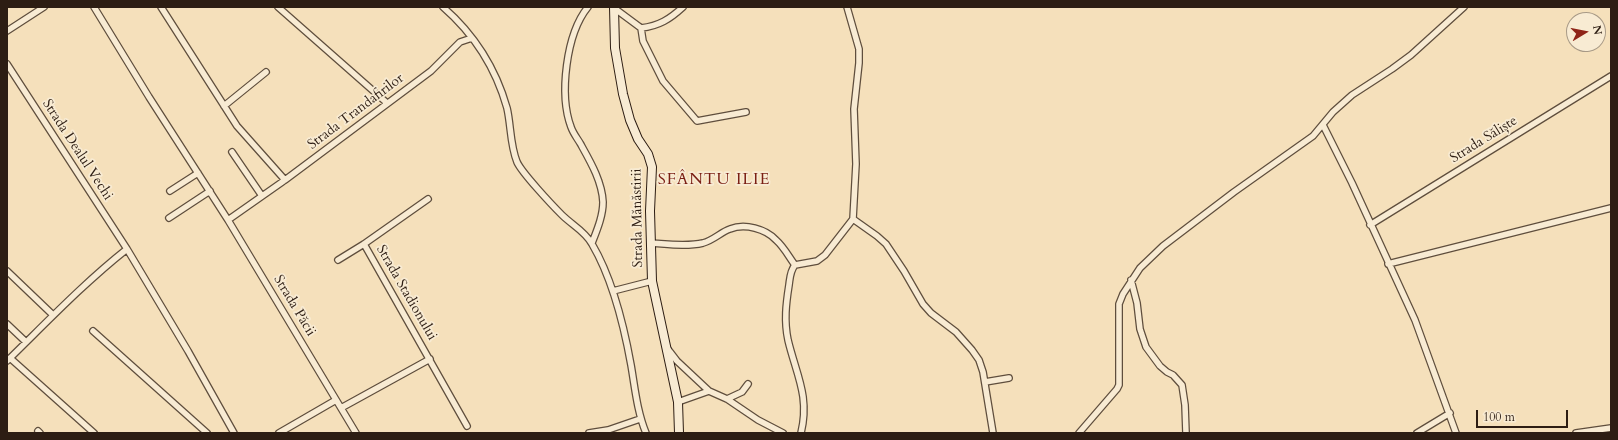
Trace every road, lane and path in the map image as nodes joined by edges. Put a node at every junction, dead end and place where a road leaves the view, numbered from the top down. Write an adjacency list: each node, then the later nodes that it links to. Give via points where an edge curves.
1 (44, 7): 13 (street)
2 (94, 7): 24 (street, Strada Păcii)
3 (161, 7): 20 (street)
4 (278, 7): 19 (street)
5 (443, 7): 11 (street)
6 (588, 7): 35 (street, via 576,25 570,42 566,92 571,128 596,172 601,189 601,216)
7 (683, 7): 12 (street, via 655,26)
8 (847, 7): 32 (street, via 859,49 854,109 856,164)
9 (1464, 7): 22 (street, via 1411,55 1352,95)
10 (614, 8): 12 (street); 36 (street, Strada Mănăstirii, via 615,48 623,94 630,120 652,167)
11 (464, 28): 14 (street); 15 (street, Strada Trandafirilor)
12 (641, 28): 21 (street, via 643,41 663,82 697,121)
13 (7, 31)
14 (472, 38): 15 (street, Strada Trandafirilor); 35 (street, via 489,61 497,80 507,108 517,162 563,216)
15 (460, 42): 19 (street, Strada Trandafirilor, via 432,71)
16 (7, 64): 38 (street, Strada Dealul Vechi)
17 (266, 72): 20 (street)
18 (1611, 76): 34 (street, Strada Săliște)
19 (387, 102): 25 (street, Strada Trandafirilor)
20 (224, 106): 25 (street, via 247,139)
21 (746, 112)
22 (1323, 125): 34 (street); 43 (street, via 1313,136 1163,246 1140,268)
23 (232, 152): 28 (street)
24 (198, 173): 26 (street); 27 (street, Strada Păcii)
25 (285, 180): 28 (street, Strada Trandafirilor)
26 (170, 191)
27 (210, 191): 31 (street); 33 (street, Strada Păcii)
28 (262, 196): 33 (street, Strada Trandafirilor)
29 (428, 199): 37 (street, Strada Stadionului)
30 (1611, 208): 40 (street)
31 (169, 218)
32 (853, 219): 41 (street, via 825,255 817,261); 54 (street, via 886,244 931,314 956,332 972,350 979,360)
33 (228, 220): 58 (street, Strada Păcii)
34 (1370, 225): 40 (street)
35 (592, 243): 45 (street)
36 (650, 243): 41 (street, via 698,244 716,238 729,229 747,227 777,240); 44 (street, Strada Mănăstirii)
37 (364, 244): 39 (street); 52 (street, Strada Stadionului)
38 (126, 249): 46 (street); 67 (street, Strada Dealul Vechi)
39 (338, 260)
40 (1388, 264): 61 (street, via 1415,320)
41 (794, 265): 74 (street, via 791,270 785,318 788,339 804,393)
42 (7, 271): 46 (street)
43 (1132, 280): 76 (street, via 1118,304 1119,385); 77 (street, via 1140,329 1146,347 1160,366 1182,385)
44 (652, 281): 45 (street); 50 (street, Strada Mănăstirii)
45 (613, 291): 62 (street, via 631,364)
46 (53, 315): 49 (street)
47 (7, 324): 49 (street)
48 (93, 330): 66 (street)
49 (26, 342): 51 (street)
50 (667, 348): 56 (street); 59 (street, Strada Mănăstirii)
51 (8, 359): 65 (street)
52 (430, 359): 60 (street, Strada Stadionului); 63 (street, Strada Stadionului)
53 (1009, 378): 54 (street)
54 (985, 382): 75 (street)
55 (748, 384): 57 (street, via 742,392)
56 (709, 391): 57 (street); 59 (street)
57 (727, 399): 73 (street)
58 (336, 400): 60 (street, Strada Păcii); 68 (street)
59 (678, 402): 72 (street, Strada Mănăstirii)
60 (341, 408): 69 (street, Strada Păcii)
61 (1450, 413): 78 (street); 79 (street)
62 (640, 419): 70 (street, via 608,430); 71 (street)
63 (467, 426)
64 (1611, 428): 80 (street)
65 (94, 433)
66 (207, 433)
67 (234, 433)
68 (280, 433)
69 (356, 433)
70 (589, 433)
71 (646, 433)
72 (679, 433)
73 (783, 433)
74 (801, 433)
75 (993, 433)
76 (1079, 433)
77 (1186, 433)
78 (1417, 433)
79 (1456, 433)
80 (1576, 433)

